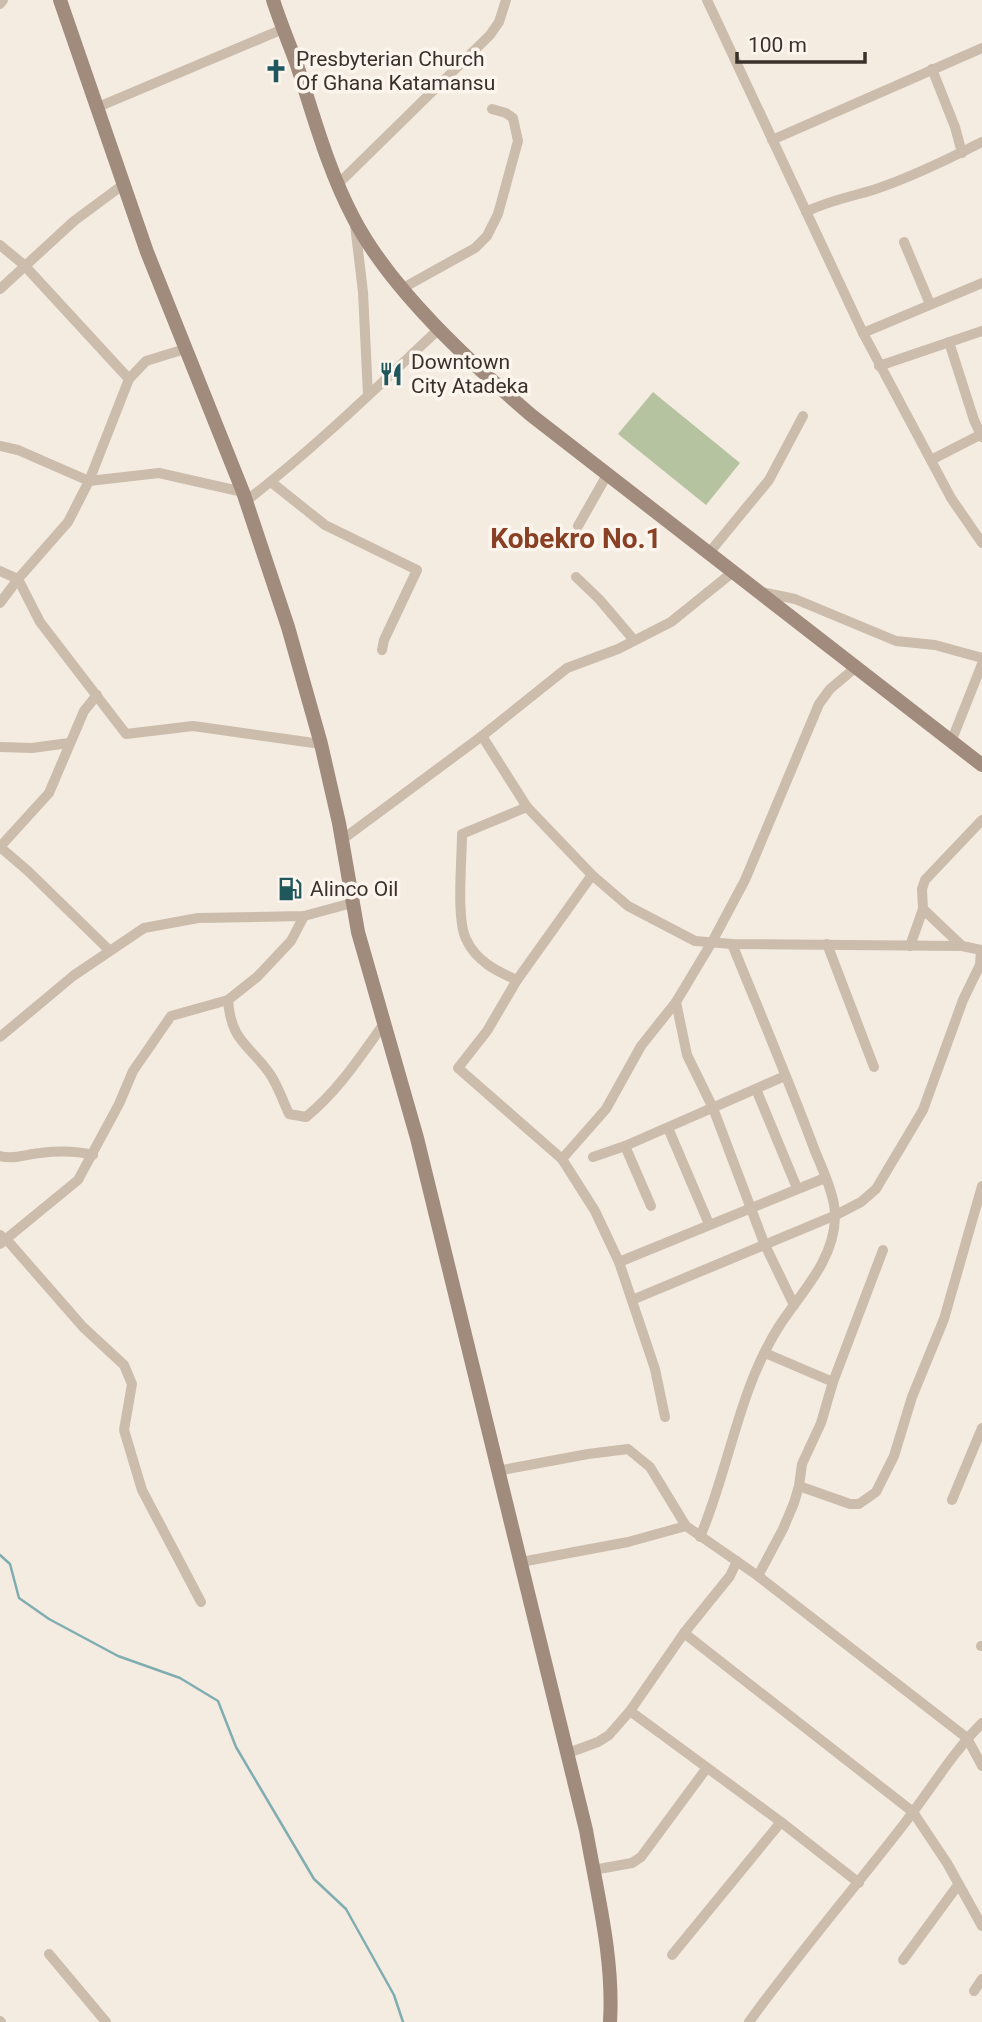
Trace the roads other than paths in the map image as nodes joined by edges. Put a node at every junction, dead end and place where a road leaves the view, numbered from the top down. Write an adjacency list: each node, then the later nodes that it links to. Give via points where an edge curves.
1 (60, 0): 8 (street)
2 (273, 0): 5 (street)
3 (506, 0): 14 (street, via 490,35)
4 (707, 0): 10 (street)
5 (283, 29): 8 (street); 14 (street)
6 (982, 48): 7 (street)
7 (932, 69): 10 (street); 12 (street)
8 (98, 107): 13 (street)
9 (492, 109): 21 (street, via 513,118 518,141 498,214 475,248)
10 (772, 140): 15 (street)
11 (982, 142): 12 (street)
12 (962, 153): 15 (street)
13 (124, 184): 19 (street); 28 (street)
14 (338, 184): 16 (street)
15 (806, 212): 26 (street)
16 (355, 220): 21 (street); 31 (street)
17 (904, 242): 23 (street)
18 (0, 246): 19 (street)
19 (24, 265): 22 (street); 30 (street)
20 (982, 283): 23 (street)
21 (403, 288): 24 (street)
22 (0, 289)
23 (930, 304): 26 (street)
24 (440, 328): 31 (street); 37 (street, via 494,383)
25 (982, 331): 27 (street)
26 (863, 333): 29 (street)
27 (949, 342): 29 (street); 33 (street)
28 (185, 349): 30 (street, via 146,362); 40 (street)
29 (880, 366): 36 (street)
30 (129, 379): 38 (street)
31 (368, 395): 39 (street)
32 (803, 416): 43 (street, via 769,480)
33 (978, 418): 34 (street)
34 (981, 436): 36 (street)
35 (0, 446): 38 (street)
36 (931, 460): 42 (street)
37 (607, 475): 41 (street); 43 (street)
38 (89, 481): 40 (street, via 159,473); 47 (street, via 68,522)
39 (271, 482): 40 (street); 51 (street, via 325,525 417,570)
40 (245, 496): 59 (street)
41 (578, 526)
42 (982, 543)
43 (709, 553): 45 (street)
44 (0, 571): 47 (street)
45 (733, 572): 48 (street); 50 (street, via 671,622)
46 (576, 577): 50 (street)
47 (18, 579): 49 (street); 55 (street, via 40,622)
48 (761, 592): 52 (street, via 795,599 896,641 935,645); 54 (street)
49 (0, 603)
50 (634, 639): 56 (street, via 567,668)
51 (382, 650)
52 (982, 658)
53 (982, 664): 57 (street)
54 (855, 668): 57 (street); 70 (street, via 820,704 745,880)
55 (97, 695): 58 (street); 59 (street, via 126,734 193,726)
56 (482, 736): 62 (street); 64 (street)
57 (951, 742): 61 (street)
58 (69, 743): 60 (street); 65 (street, via 49,793)
59 (321, 744): 64 (street)
60 (0, 747)
61 (982, 765)
62 (527, 807): 66 (street); 77 (street, via 462,834 465,938 480,959)
63 (982, 820): 68 (street, via 925,880)
64 (343, 839): 67 (street)
65 (0, 847): 75 (street)
66 (592, 875): 70 (street, via 628,906 695,941); 77 (street)
67 (352, 903): 69 (street); 80 (street)
68 (923, 909): 73 (street); 74 (street)
69 (304, 916): 75 (street, via 166,922 144,928); 78 (street, via 291,941)
70 (712, 942): 71 (street); 79 (street)
71 (732, 944): 72 (street); 83 (street)
72 (827, 944): 73 (street); 82 (street)
73 (910, 946): 74 (street)
74 (961, 946): 76 (street)
75 (108, 950): 81 (street)
76 (982, 950): 97 (street, via 923,1110 876,1189)
77 (517, 980): 91 (street, via 458,1068)
78 (228, 1000): 80 (street, via 230,1021 271,1075 289,1114 306,1117 345,1077); 88 (street, via 171,1016 133,1071)
79 (676, 1002): 85 (street, via 687,1055); 91 (street, via 641,1046 606,1109)
80 (383, 1025): 109 (street, via 417,1138)
81 (0, 1037)
82 (874, 1067)
83 (785, 1076): 84 (street); 92 (street)
84 (756, 1089): 85 (street); 94 (street)
85 (713, 1108): 86 (street); 96 (street)
86 (668, 1128): 87 (street); 98 (street)
87 (625, 1146): 90 (street); 95 (street)
88 (93, 1155): 89 (street); 99 (street, via 78,1180)
89 (0, 1156)
90 (593, 1157)
91 (562, 1159): 102 (street)
92 (825, 1178): 94 (street); 97 (street)
93 (982, 1186): 110 (street, via 944,1319 876,1493 859,1504 850,1504)
94 (797, 1188): 96 (street)
95 (651, 1206)
96 (751, 1207): 98 (street); 100 (street)
97 (836, 1214): 100 (street); 104 (street, via 824,1261)
98 (709, 1224): 102 (street)
99 (2, 1240): 117 (street, via 124,1364 132,1384 124,1430 142,1490)
100 (764, 1242): 103 (street); 104 (street)
101 (883, 1250): 106 (street)
102 (619, 1262): 103 (street)
103 (632, 1300): 107 (street)
104 (794, 1306): 105 (street)
105 (765, 1353): 106 (street); 113 (street, via 745,1398)
106 (833, 1382): 110 (street, via 802,1464)
107 (665, 1417)
108 (982, 1428): 111 (street)
109 (497, 1471): 112 (street, via 628,1449 650,1467); 115 (street)
110 (799, 1486): 116 (street)
111 (952, 1500)
112 (685, 1526): 113 (street); 115 (street)
113 (700, 1537): 114 (street)
114 (737, 1561): 116 (street); 118 (street)
115 (521, 1562): 122 (street)
116 (758, 1576): 121 (street)
117 (201, 1602)
118 (684, 1633): 119 (street); 125 (street)
119 (630, 1711): 122 (street, via 609,1735); 124 (street)
120 (982, 1723): 121 (street)
121 (967, 1738): 123 (street); 125 (street)
122 (568, 1754): 127 (street)
123 (982, 1766)
124 (706, 1769): 126 (street); 127 (street, via 641,1857)
125 (914, 1812): 128 (street); 129 (street)
126 (782, 1822): 128 (street); 132 (street)
127 (593, 1870): 137 (street, via 606,1947)
128 (859, 1883): 138 (street)
129 (958, 1885): 130 (street); 133 (street)
130 (982, 1926)
131 (49, 1954): 136 (street)
132 (672, 1955)
133 (903, 1960)
134 (982, 1979): 135 (street)
135 (974, 1991)
136 (106, 2022)
137 (610, 2022)
138 (749, 2022)

